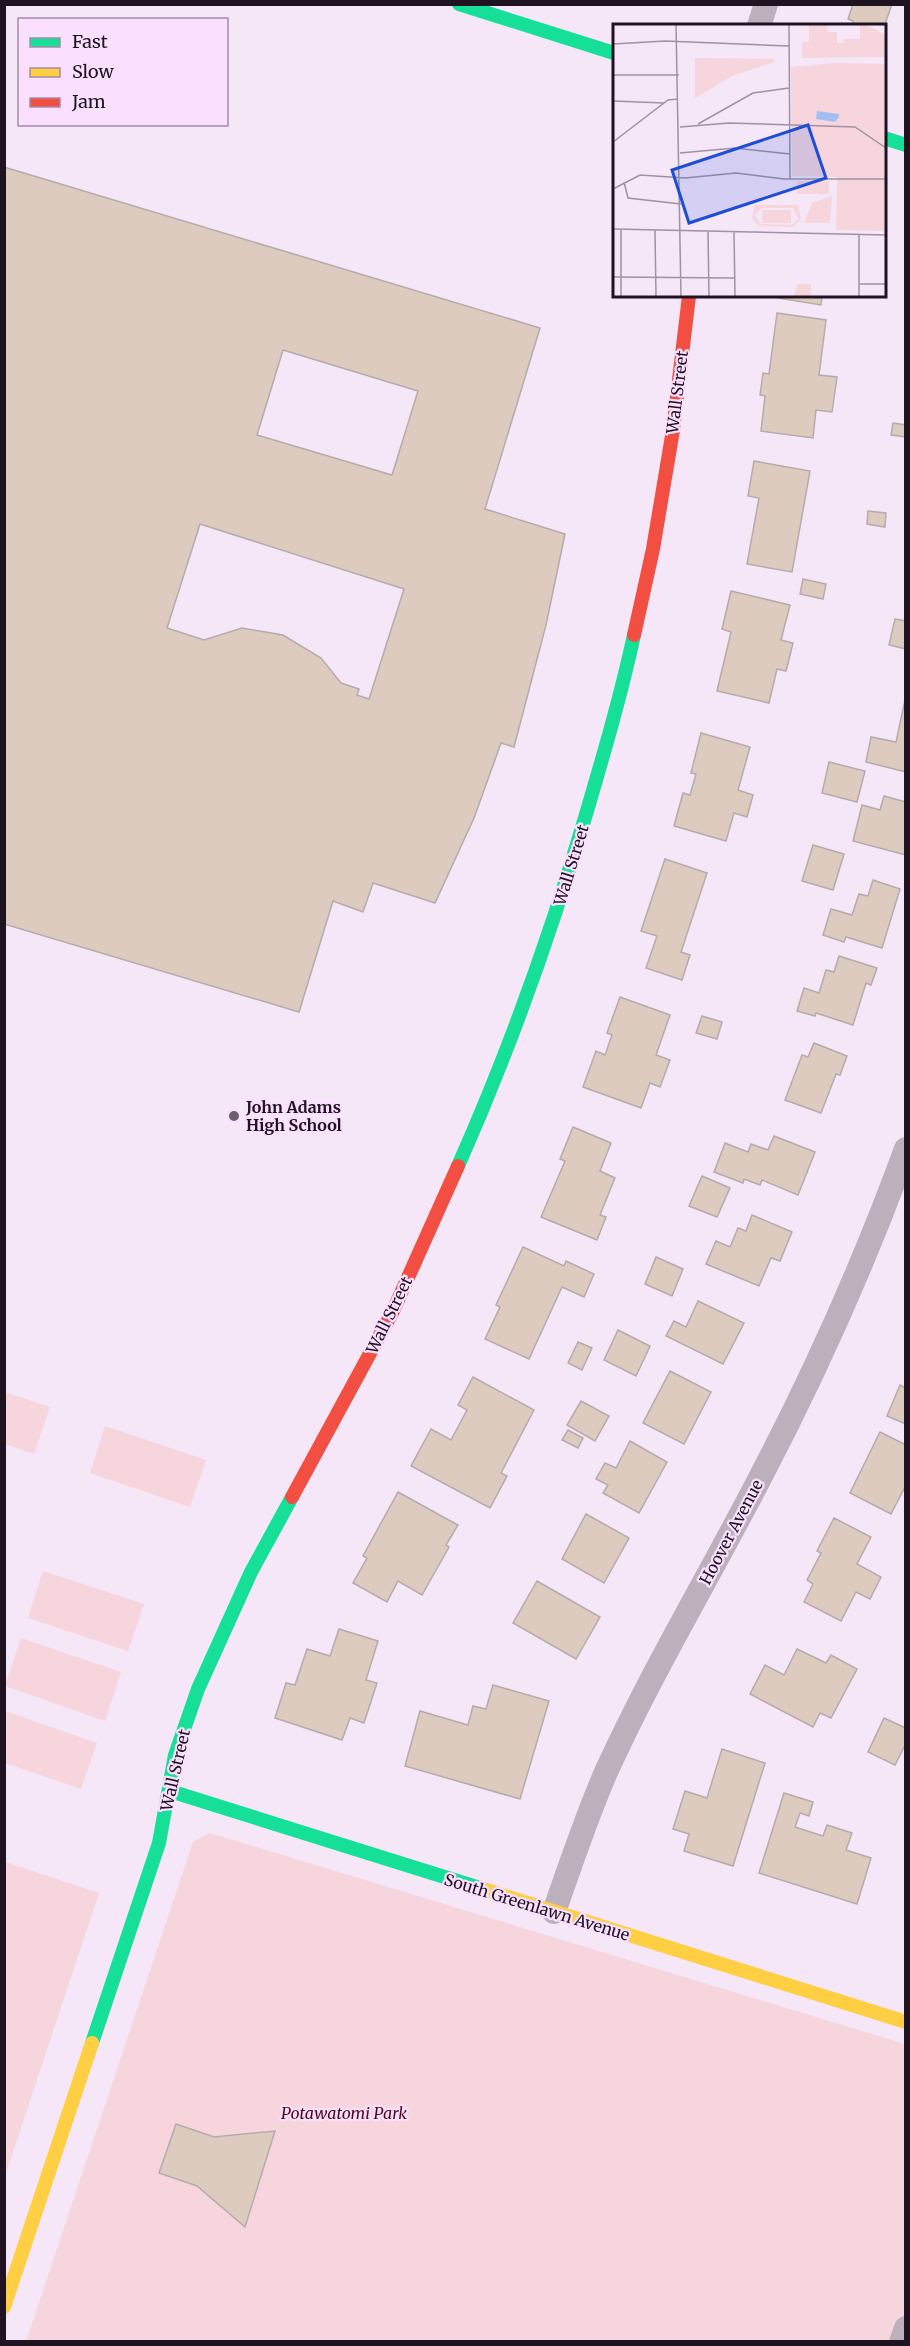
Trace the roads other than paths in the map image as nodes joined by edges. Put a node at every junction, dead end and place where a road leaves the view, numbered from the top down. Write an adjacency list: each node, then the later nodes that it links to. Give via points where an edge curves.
1 (459, 4): 4 (street)
2 (766, 4): 3 (street)
3 (760, 24)
4 (613, 52)
5 (886, 138): 6 (street)
6 (906, 145)
7 (688, 297): 9 (street, Wall Street, via 673,430 653,549 620,699 535,976 485,1105 393,1311 250,1572 207,1668 175,1755)
8 (906, 1149): 10 (street, Hoover Avenue, via 805,1389 606,1773)
9 (170, 1791): 10 (street, South Greenlawn Avenue); 12 (street, Wall Street, via 159,1843)
10 (554, 1912): 11 (street, South Greenlawn Avenue)
11 (906, 2022)
12 (4, 2307)
13 (906, 2328): 14 (street)
14 (901, 2342)

